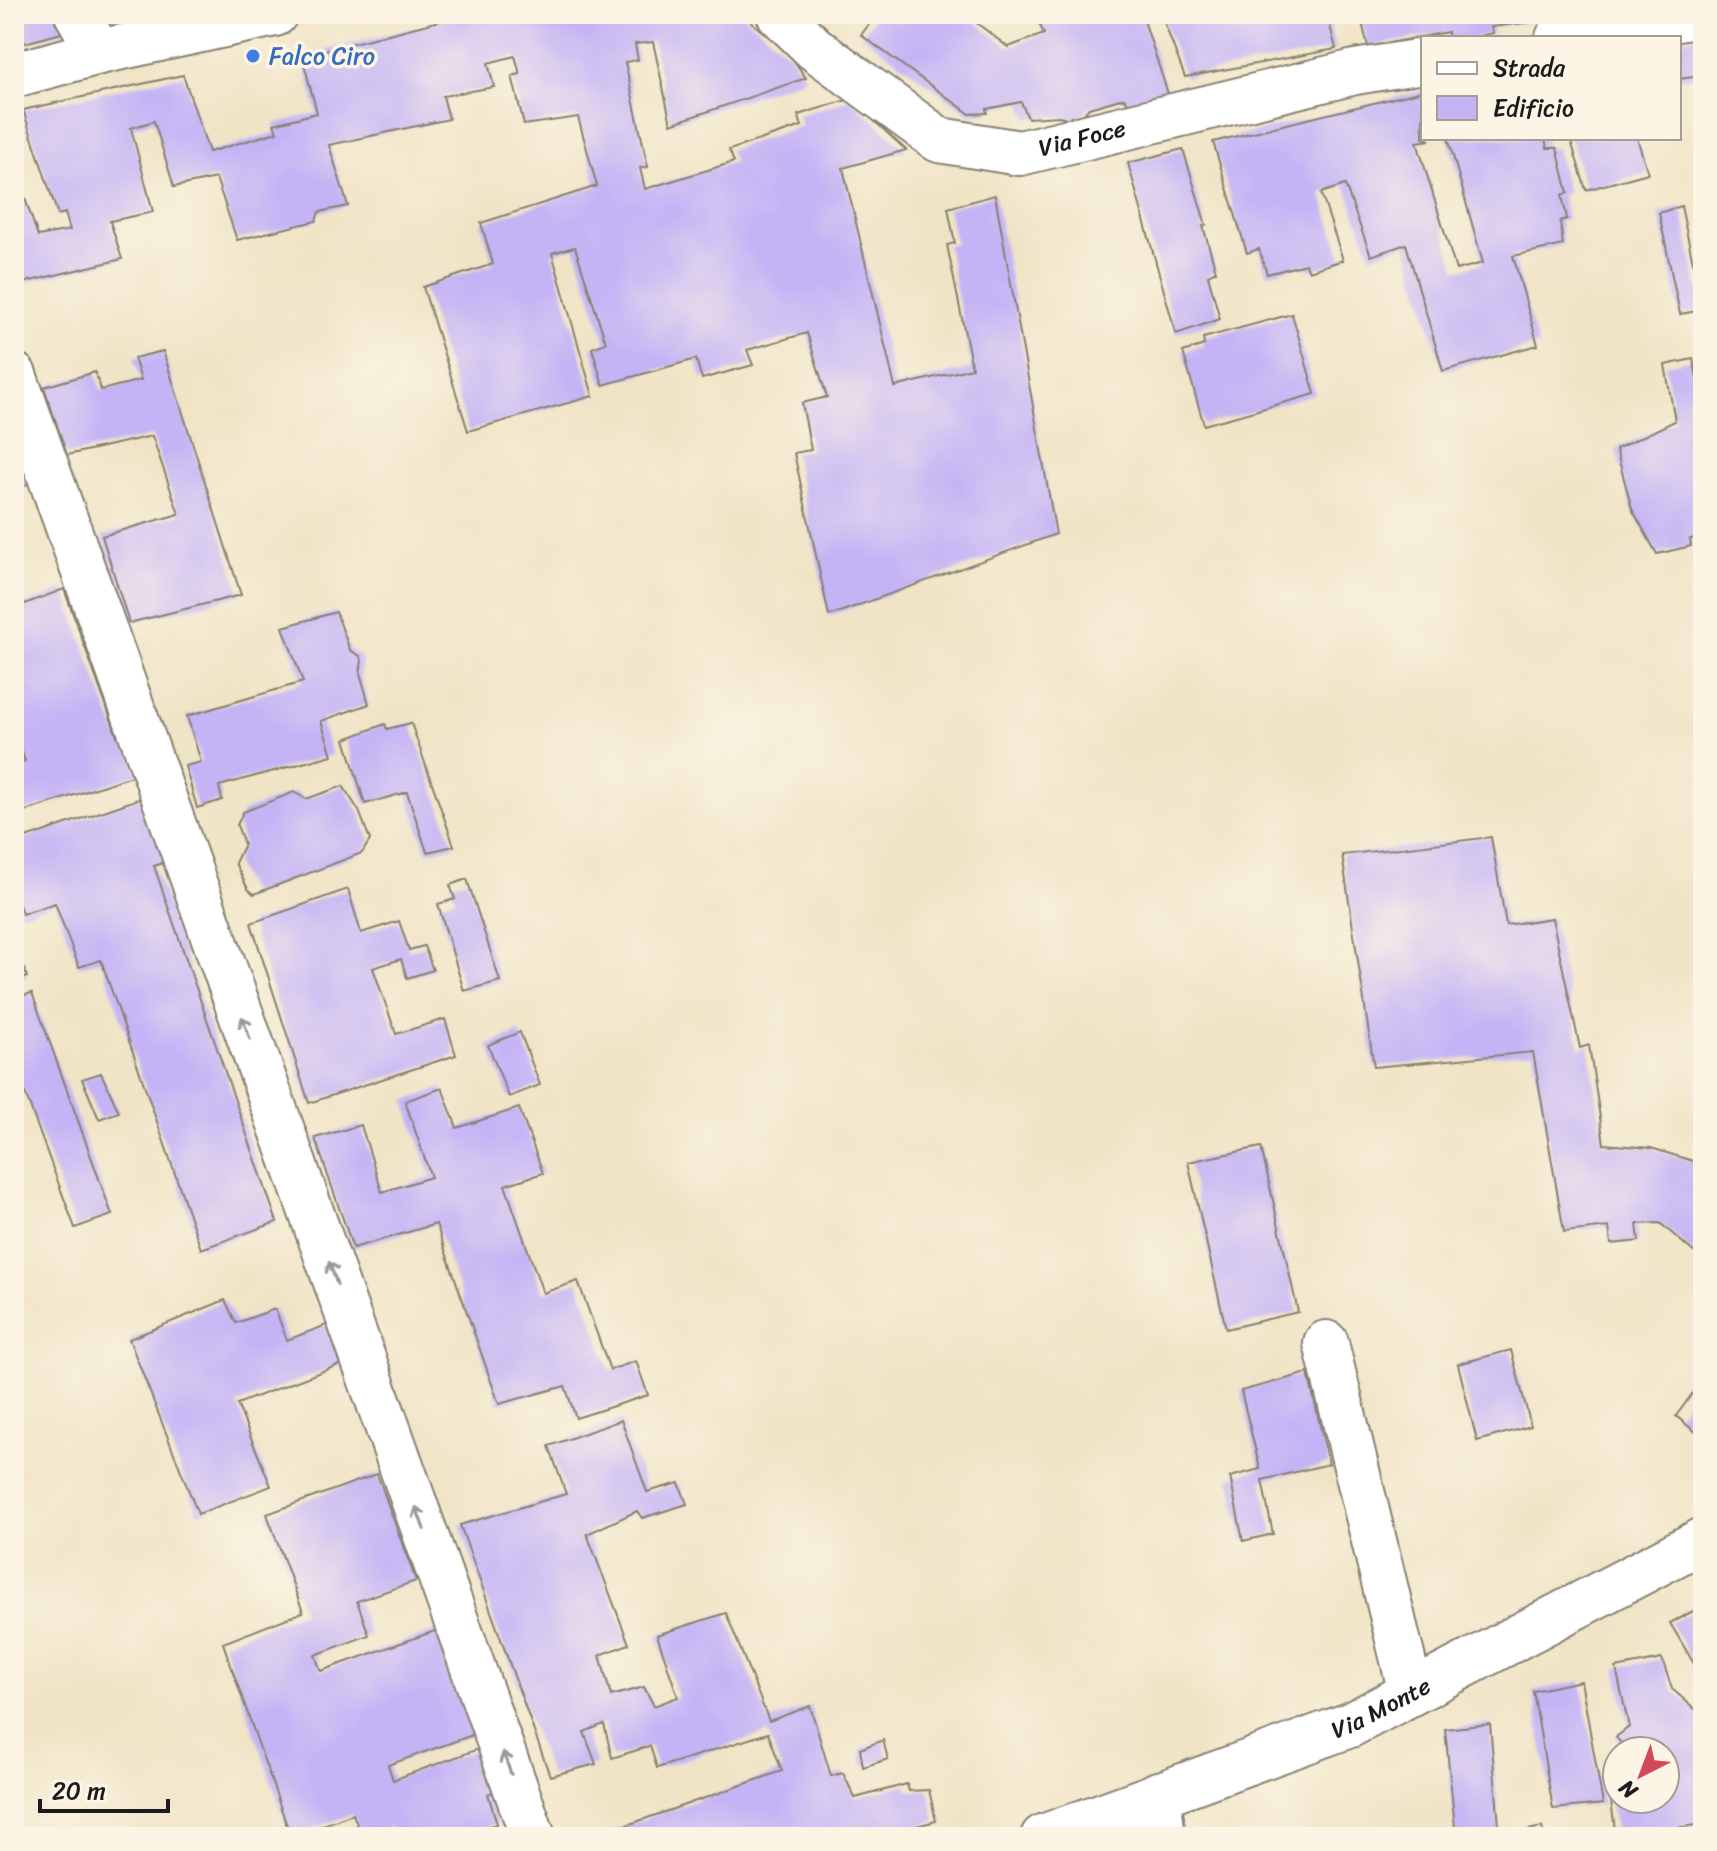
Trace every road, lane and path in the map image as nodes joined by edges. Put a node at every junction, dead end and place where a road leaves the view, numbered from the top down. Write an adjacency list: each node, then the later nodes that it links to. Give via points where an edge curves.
1 (77, 14): 6 (street)
2 (275, 14): 6 (street)
3 (779, 14): 7 (street, Via Foce, via 814,48 939,140 1020,153 1355,72)
4 (1703, 15): 5 (street)
5 (1571, 36)
6 (99, 52): 8 (street)
7 (1421, 61)
8 (14, 75)
9 (14, 375): 14 (street, one-way to 9)
10 (1326, 1343): 12 (street)
11 (1703, 1540): 12 (street, Via Monte)
12 (1411, 1693): 13 (street, Via Monte, via 1350,1725)
13 (1158, 1794): 15 (street, Via Monte); 16 (street)
14 (533, 1837)
15 (1043, 1837)
16 (1163, 1837)

